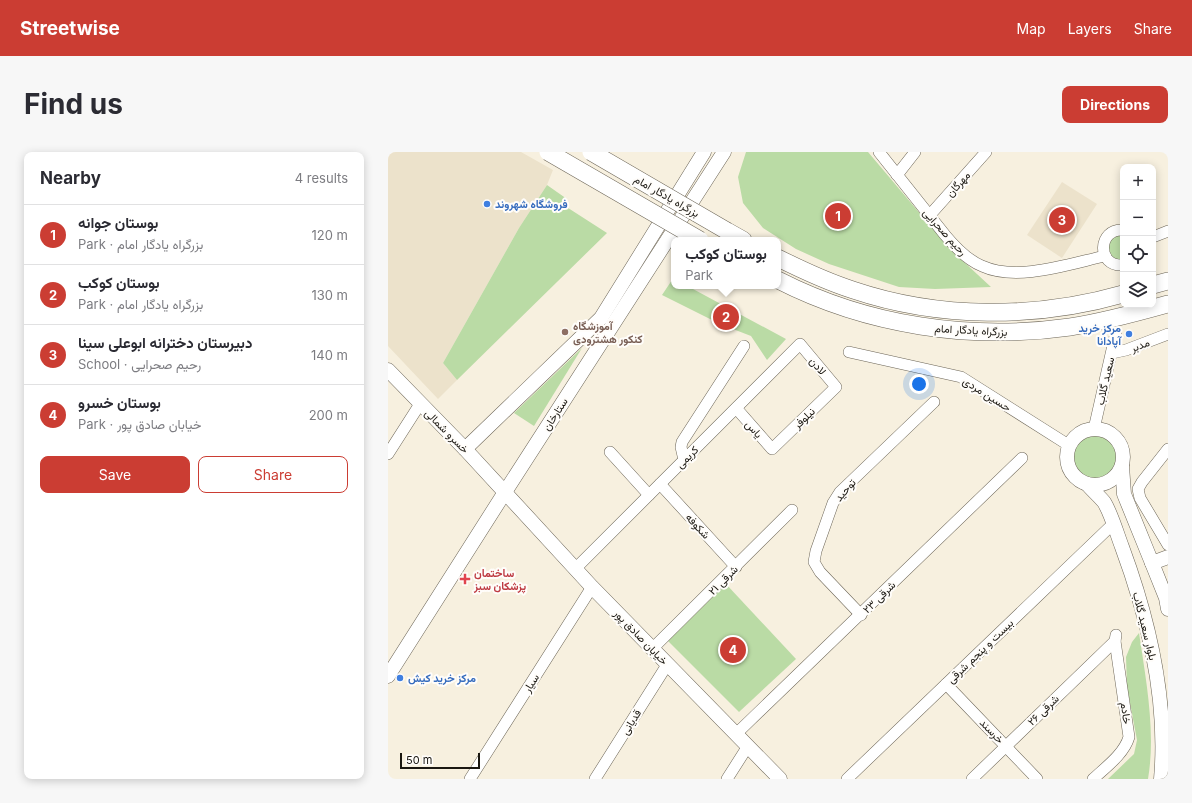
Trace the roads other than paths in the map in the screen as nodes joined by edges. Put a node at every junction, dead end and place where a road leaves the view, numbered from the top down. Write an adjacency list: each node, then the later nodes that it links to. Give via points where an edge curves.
1 (548, 152): 13 (highway, بزرگراه یادگار امام, bridge)
2 (591, 152): 14 (highway, بزرگراه یادگار امام, bridge)
3 (704, 152): 36 (main road, via 601,318)
4 (724, 152): 46 (main road, ستارخان)
5 (879, 152): 8 (street, رحیم صحرایی)
6 (915, 152): 8 (street)
7 (986, 152): 9 (street, مهرگان)
8 (896, 175): 9 (street, رحیم صحرایی)
9 (929, 216): 15 (street, رحیم صحرایی, via 956,248 969,259 994,271 1027,271 1057,267)
10 (1120, 230): 15 (street, via 1114,231 1105,239)
11 (1168, 231): 12 (street)
12 (1156, 236)
13 (695, 237)
14 (738, 237)
15 (1105, 256): 17 (street, via 1112,263)
16 (781, 259): 21 (highway, بزرگراه یادگار امام, via 852,290 903,303 947,310 994,312 1039,309 1074,305)
17 (1120, 264)
18 (781, 281): 22 (highway, بزرگراه یادگار امام, via 870,316 906,325 958,331 997,333 1048,330 1094,323)
19 (1168, 281): 20 (highway)
20 (1156, 284)
21 (1120, 295)
22 (1168, 304)
23 (1116, 332): 28 (street, سعید گلاب)
24 (1168, 334): 28 (street, مدبر)
25 (800, 344): 30 (street, لادن); 33 (street, کریمی)
26 (744, 346): 42 (street, via 682,442)
27 (849, 352): 35 (street, حسین مردی, via 961,377)
28 (1112, 353): 34 (street, سعید گلاب)
29 (388, 370): 32 (main road, خسرو شمالی)
30 (836, 387): 37 (street, نیلوفر)
31 (934, 402): 57 (street, توحید, via 840,492 816,552 814,562 820,572)
32 (420, 404): 36 (main road, خسرو شمالی); 40 (street)
33 (736, 408): 37 (street, یاس); 42 (street, کریمی)
34 (1094, 429): 35 (main road, via 1079,434); 43 (main road, via 1107,432 1118,440 1124,457)
35 (1070, 446): 45 (main road, via 1070,469 1074,476)
36 (465, 449): 46 (main road, خسرو شمالی)
37 (772, 449)
38 (1168, 449): 50 (street, via 1138,489 1140,498)
39 (610, 452): 47 (street)
40 (388, 454)
41 (1022, 458): 57 (street, ۲۳ شرقی)
42 (684, 460): 44 (street, کریمی)
43 (1122, 466): 45 (main road, via 1118,474 1108,482); 52 (main road, via 1124,494)
44 (660, 484): 47 (street, کریمی); 53 (street, شکوفه)
45 (1087, 484): 49 (main road, بلوار سعید گلاب, via 1104,502)
46 (505, 492): 54 (main road, خیابان صادق پور); 61 (main road, ستارخان)
47 (649, 495): 54 (street, کریمی)
48 (792, 510): 53 (street, ۲۱ شرقی)
49 (1113, 524): 62 (street, بیست و پنجم شرقی); 74 (main road, بلوار سعید گلاب, via 1142,605 1154,655 1161,708)
50 (1168, 545)
51 (1168, 557): 52 (main road)
52 (1152, 563): 56 (main road)
53 (736, 567): 59 (street, ۲۱ شرقی)
54 (575, 569): 55 (main road, خیابان صادق پور)
55 (592, 587): 59 (main road, خیابان صادق پور); 66 (street, سیار)
56 (1168, 608)
57 (861, 614): 63 (street, ۲۳ شرقی)
58 (1116, 637): 65 (street, ۲۶ شرقی); 73 (street, خادم, via 1129,737 1123,751)
59 (652, 649): 60 (main road, خیابان صادق پور)
60 (667, 665): 63 (main road, خیابان صادق پور); 67 (street, قدیانی)
61 (388, 676)
62 (946, 684): 65 (street, خرسند); 70 (street, بیست و پنجم شرقی)
63 (736, 734): 64 (main road, خیابان صادق پور)
64 (748, 746): 68 (street); 69 (main road, خیابان صادق پور)
65 (1006, 746): 71 (street, ۲۶ شرقی); 72 (street, خرسند)
66 (470, 779)
67 (595, 779)
68 (727, 779)
69 (780, 779)
70 (847, 779)
71 (972, 779)
72 (1037, 779)
73 (1093, 779)
74 (1161, 779)

